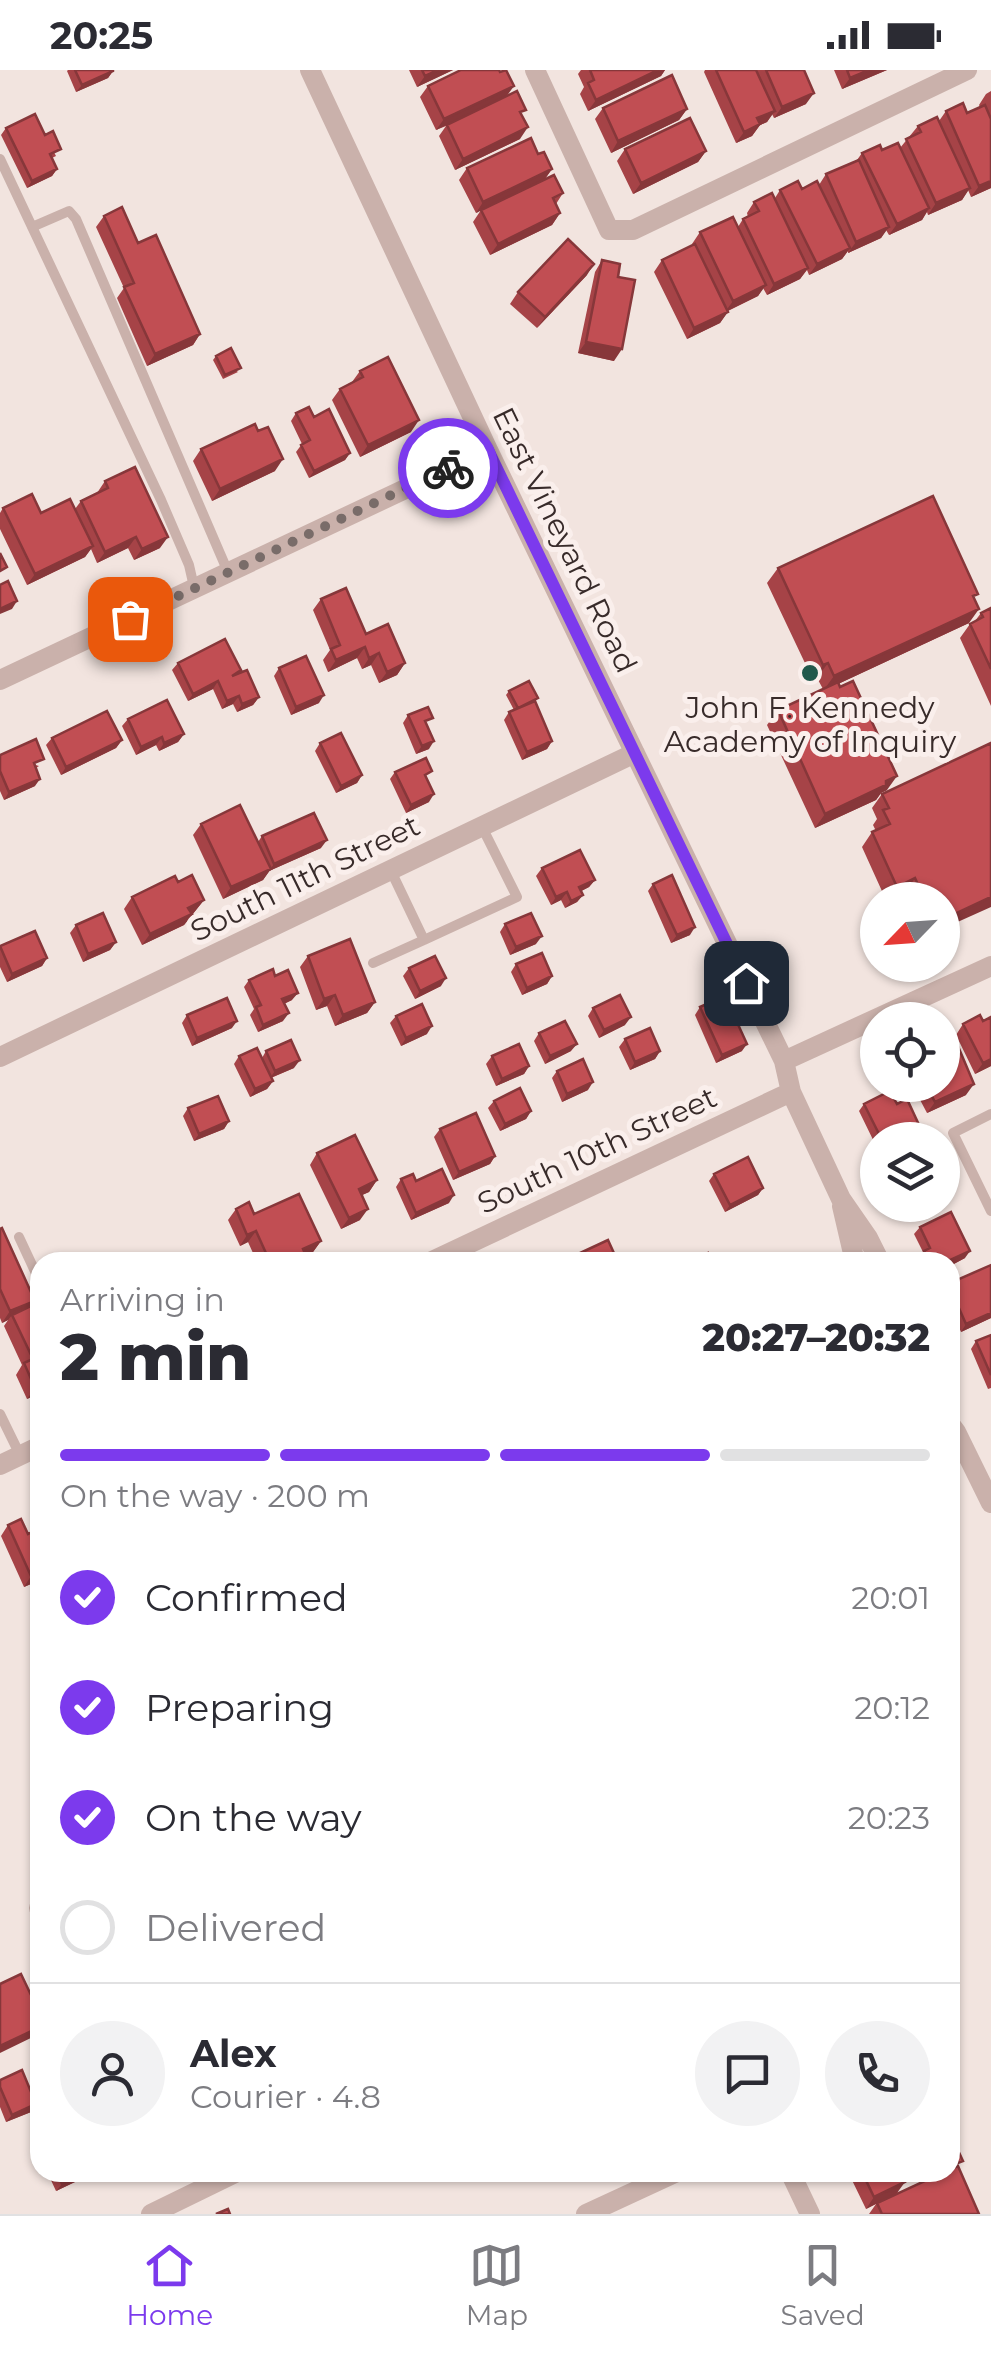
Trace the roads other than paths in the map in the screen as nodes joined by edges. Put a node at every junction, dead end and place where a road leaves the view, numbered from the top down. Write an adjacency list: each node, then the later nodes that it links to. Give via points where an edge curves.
1 (310, 70): 6 (street, East Vineyard Road)
2 (534, 70): 3 (street, via 609,230 633,230)
3 (967, 70)
4 (0, 159): 5 (lane)
5 (32, 226): 7 (lane, via 69,211 76,220); 8 (lane)
6 (488, 450): 7 (street); 10 (street, East Vineyard Road)
7 (228, 572): 8 (street)
8 (194, 588): 9 (street)
9 (0, 680)
10 (635, 752): 11 (street, South 11th Street); 17 (street, East Vineyard Road)
11 (482, 826): 12 (street, South 11th Street); 13 (lane, via 517,897)
12 (390, 870): 13 (lane); 16 (street, South 11th Street)
13 (424, 940): 14 (lane)
14 (372, 963)
15 (991, 966): 17 (street)
16 (0, 1057)
17 (784, 1061): 18 (street, East Vineyard Road)
18 (791, 1092): 20 (street, East Vineyard Road); 23 (street, South 10th Street)
19 (991, 1114): 21 (lane, via 952,1133)
20 (841, 1199): 24 (street, East Vineyard Road); 25 (street, East Vineyard Road)
21 (991, 1211)
22 (19, 1238): 26 (lane)
23 (451, 1252)
24 (851, 1252)
25 (875, 1252)
26 (30, 1261)
27 (0, 1414): 30 (lane)
28 (960, 1442): 32 (street)
29 (30, 1451): 30 (street)
30 (20, 1456): 31 (street)
31 (0, 1466)
32 (991, 1503)
33 (217, 2182): 36 (street)
34 (655, 2182): 37 (street)
35 (795, 2182): 38 (street)
36 (151, 2214)
37 (586, 2214)
38 (810, 2214)

